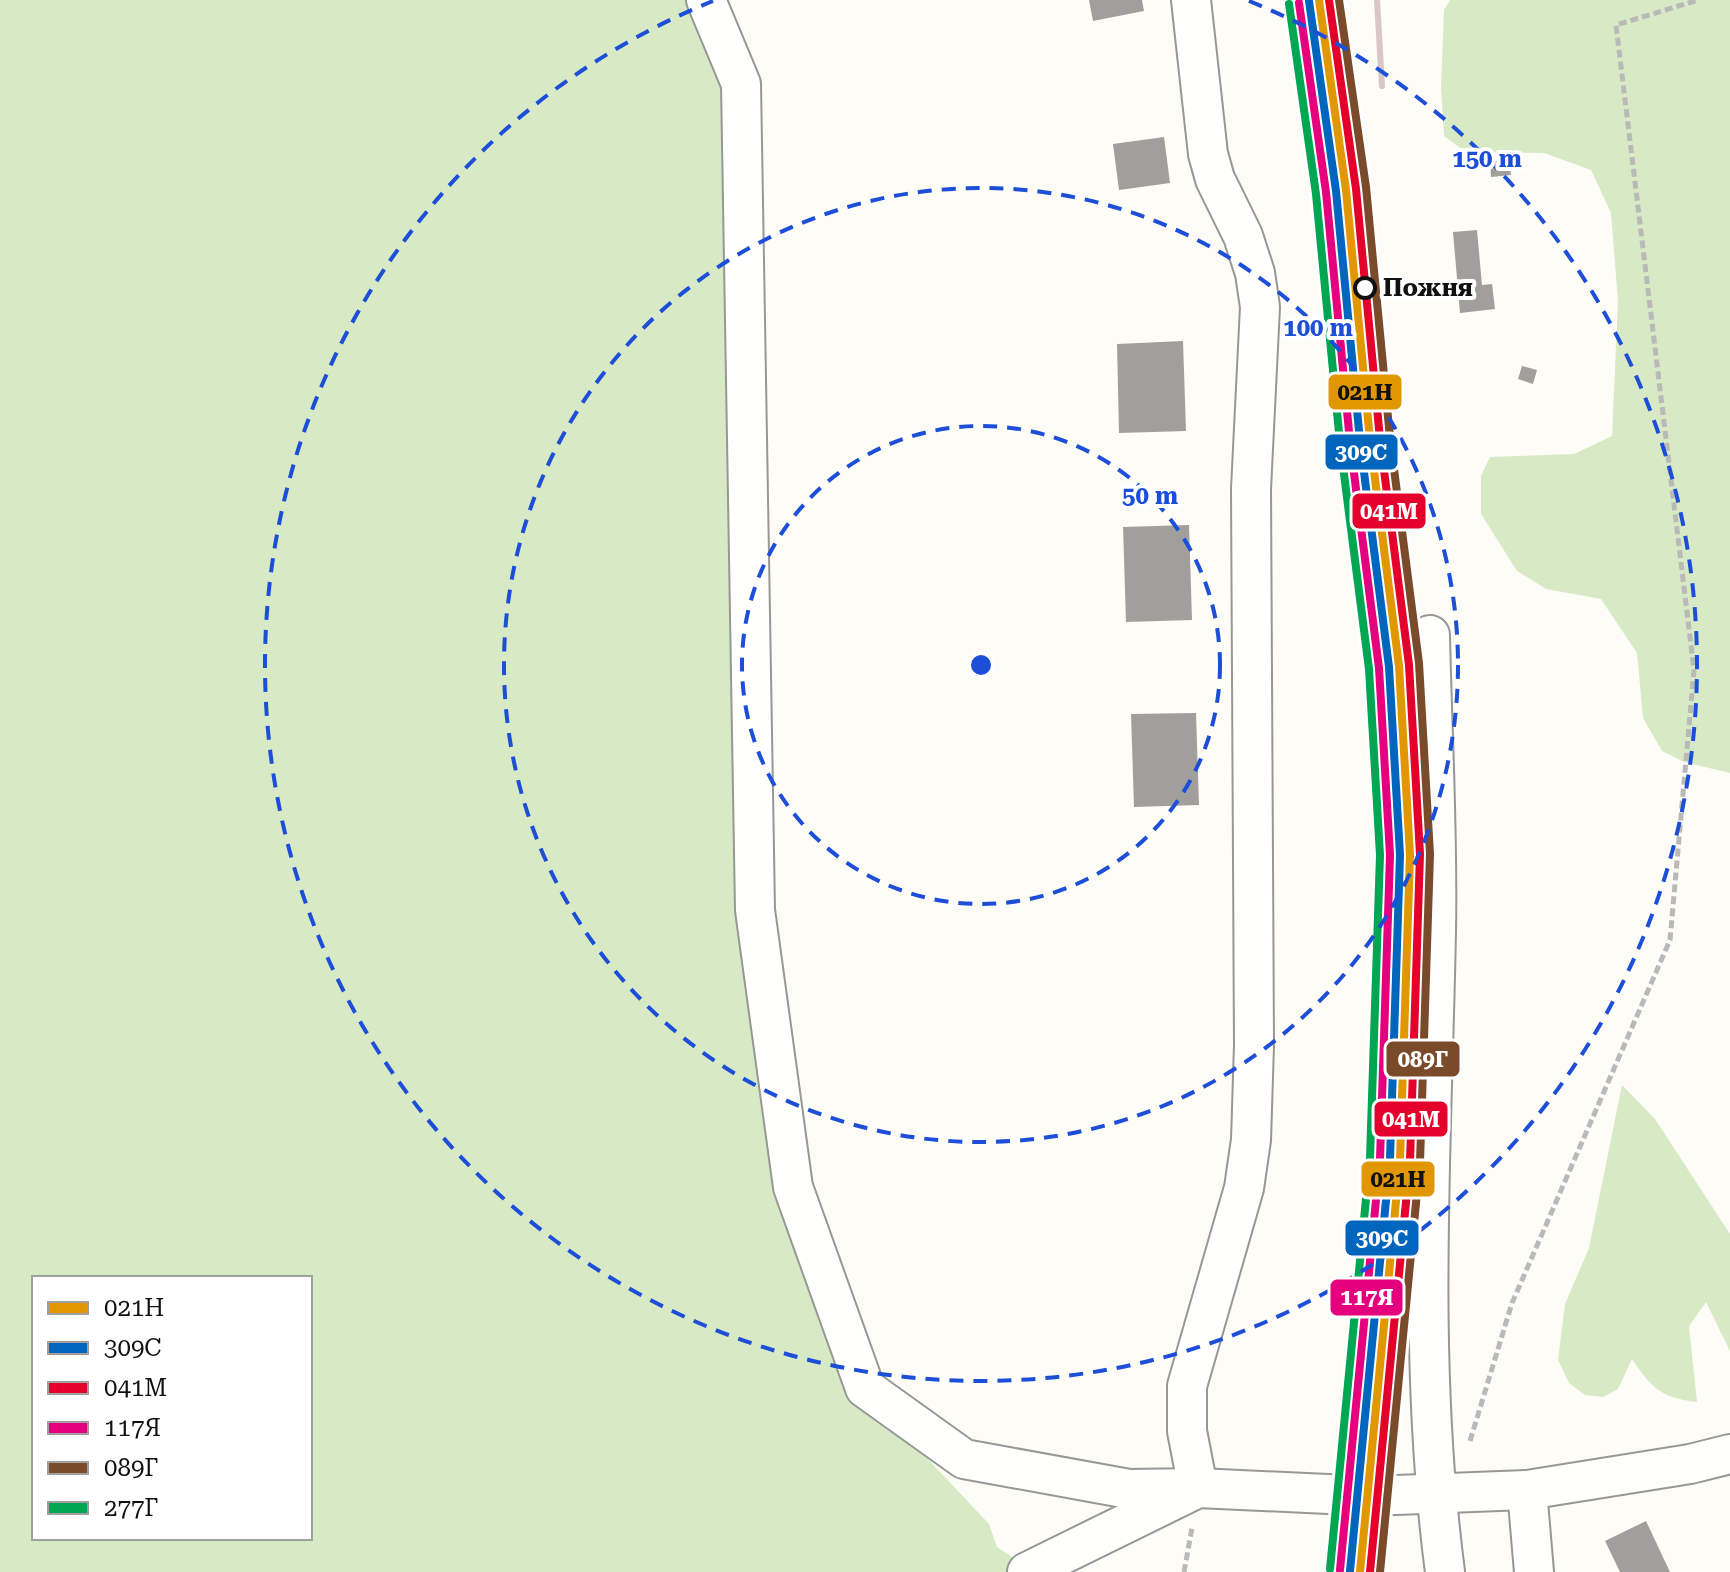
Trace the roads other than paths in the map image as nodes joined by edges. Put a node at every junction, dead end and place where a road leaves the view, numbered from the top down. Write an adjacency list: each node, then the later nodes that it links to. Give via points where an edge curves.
1 (706, 0): 5 (street, via 741,84 755,910 793,1187 865,1388 964,1459 1129,1489)
2 (1191, 0): 5 (street, via 1208,154 1243,236 1260,307 1251,489 1251,1140 1244,1188 1187,1386 1187,1431)
3 (1430, 635): 7 (street, via 1436,927 1426,1295)
4 (1730, 1454): 6 (street)
5 (1198, 1488): 7 (street, via 1370,1496); 8 (street)
6 (1527, 1490): 7 (street); 10 (street)
7 (1435, 1493): 9 (street)
8 (1027, 1572)
9 (1445, 1572)
10 (1534, 1572)

